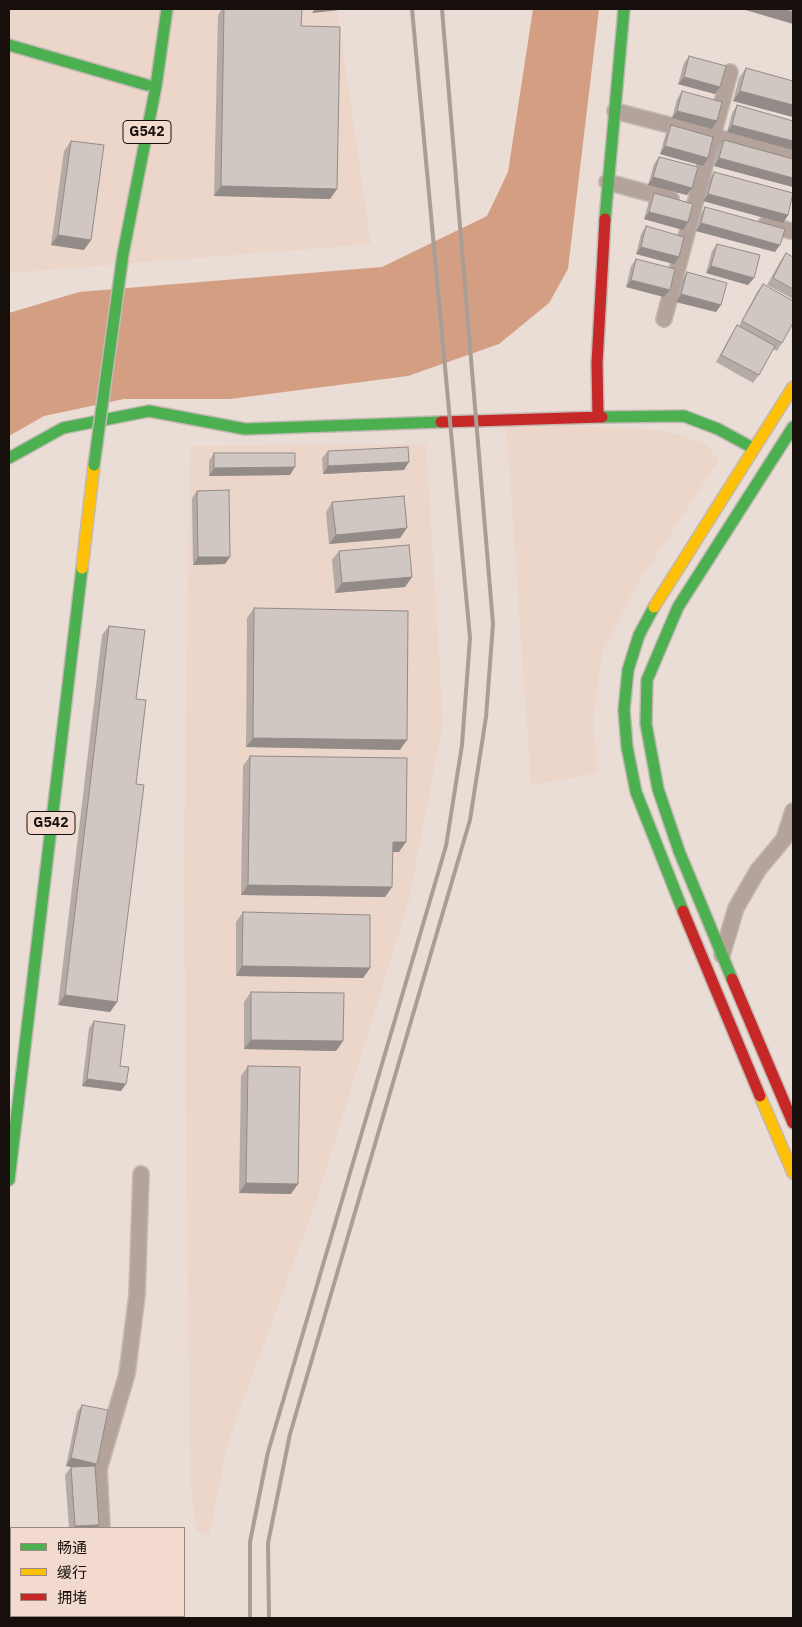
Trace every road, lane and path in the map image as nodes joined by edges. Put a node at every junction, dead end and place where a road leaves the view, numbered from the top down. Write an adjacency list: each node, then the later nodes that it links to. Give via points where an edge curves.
1 (158, 9): 6 (main road, G542)
2 (167, 9): 15 (main road, G542, via 156,86)
3 (624, 9): 7 (main road)
4 (9, 44): 6 (main road)
5 (730, 72): 8 (street)
6 (147, 85): 15 (main road, G542)
7 (615, 111): 8 (street); 10 (main road)
8 (713, 136): 9 (street); 11 (street)
9 (793, 157)
10 (607, 182): 11 (street); 18 (main road, via 597,363)
11 (694, 205): 12 (street); 16 (street)
12 (714, 210)
13 (752, 220): 14 (street)
14 (791, 231)
15 (123, 254): 27 (main road, G542, bridge, via 94,465)
16 (664, 319)
17 (793, 387): 20 (main road)
18 (598, 417): 20 (main road, via 684,416 718,429); 21 (main road, via 245,429 149,411 63,428)
19 (793, 427): 23 (main road, via 678,607 648,680 646,724 658,789 679,851)
20 (753, 448): 25 (main road, via 665,587 640,635 628,670 624,710 636,792)
21 (9, 458)
22 (793, 811): 23 (street, via 784,839 758,870 736,908)
23 (722, 955): 24 (main road)
24 (793, 1123)
25 (793, 1173)
26 (141, 1174): 28 (street, via 137,1295 127,1374 99,1469)
27 (9, 1180)
28 (102, 1527)

